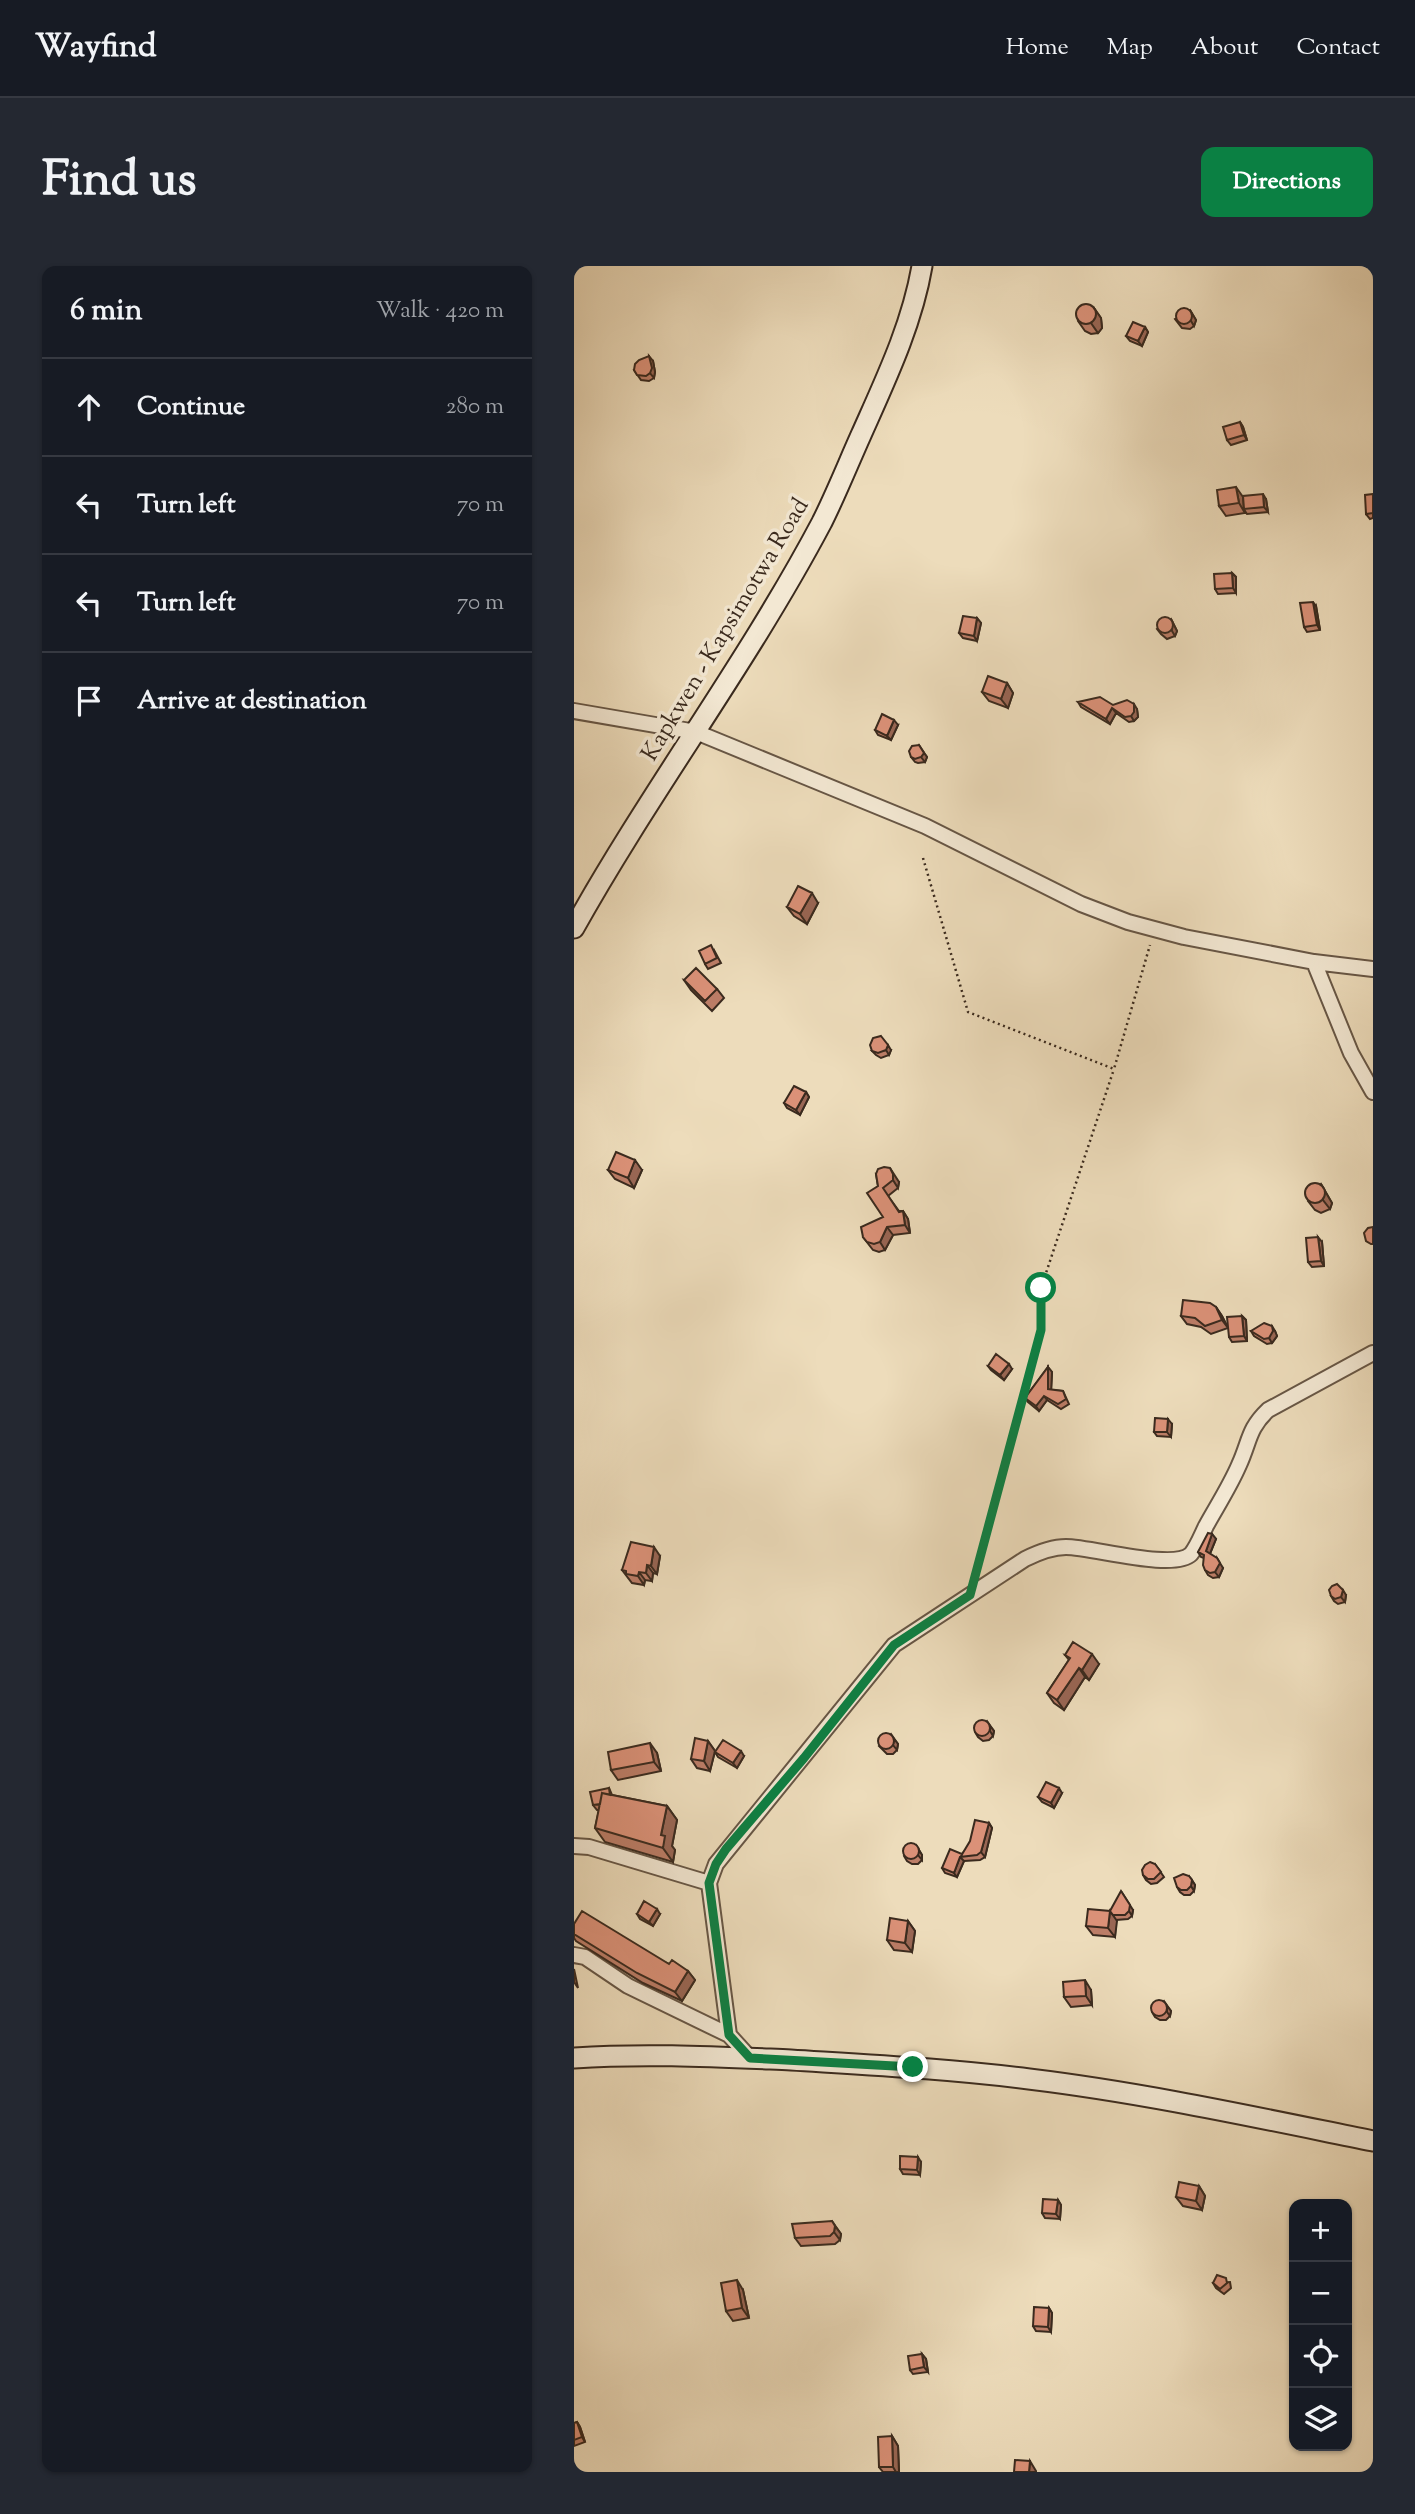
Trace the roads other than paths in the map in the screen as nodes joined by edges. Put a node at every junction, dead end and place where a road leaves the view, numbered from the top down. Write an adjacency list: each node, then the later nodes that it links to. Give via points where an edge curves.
1 (922, 266): 3 (street, Kapkwen - Kapsimotwa Road, via 892,367 822,520)
2 (574, 711): 3 (street)
3 (696, 732): 4 (street, Kapkwen - Kapsimotwa Road); 5 (street, via 925,826 1081,904 1128,922)
4 (574, 928)
5 (1314, 962): 6 (street); 7 (street, via 1351,1053)
6 (1373, 969)
7 (1373, 1092)
8 (1373, 1353): 10 (street, via 1256,1421 1231,1480 1191,1553 1181,1560 1063,1547 1025,1559 894,1645 726,1849)
9 (574, 1846): 10 (street)
10 (709, 1883): 12 (street)
11 (574, 1955): 12 (street)
12 (729, 2035): 14 (street)
13 (574, 2058): 14 (street)
14 (750, 2058): 15 (street, via 1031,2079)
15 (1373, 2141)

